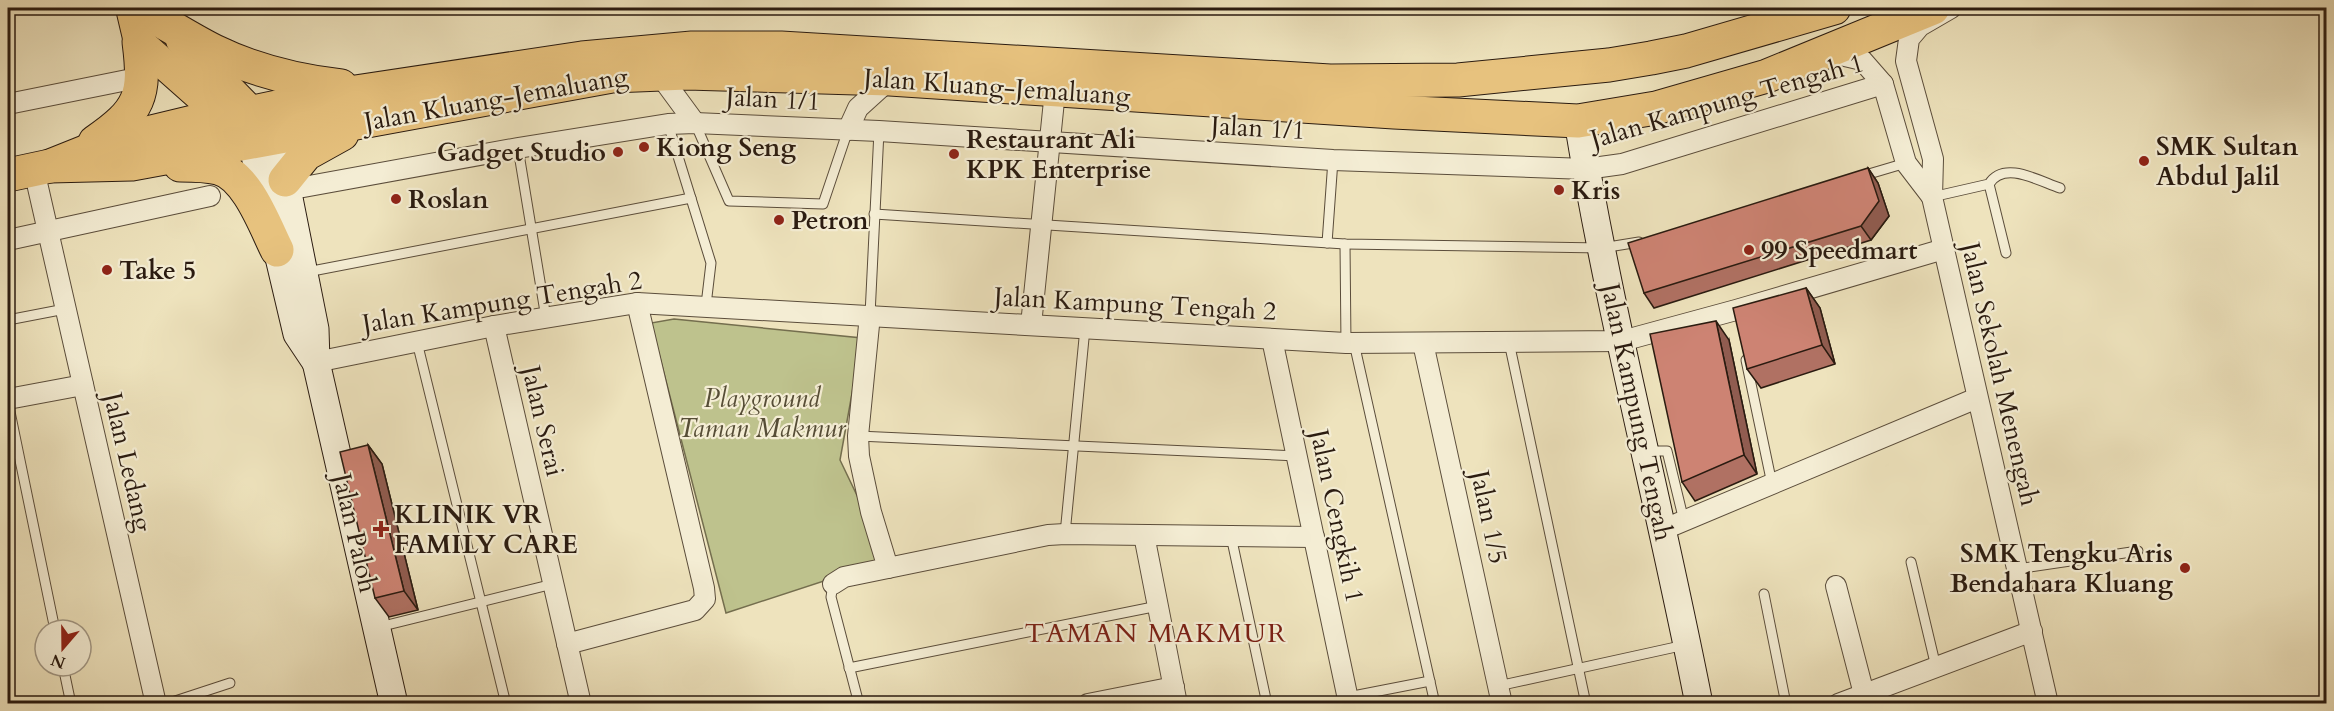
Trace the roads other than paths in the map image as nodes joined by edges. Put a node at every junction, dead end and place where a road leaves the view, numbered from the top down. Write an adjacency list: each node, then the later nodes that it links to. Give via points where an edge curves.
1 (131, 8): 5 (main road)
2 (1834, 8): 13 (highway, Jalan Kluang-Jemaluang, via 1651,58 1458,80 1330,81 780,48 692,48 582,58)
3 (1933, 8): 6 (highway, Jalan Kluang-Jemaluang)
4 (1951, 8): 32 (street, Jalan Sekolah Menengah, via 1920,26 1909,39 1906,61 1933,159)
5 (148, 24): 8 (highway); 13 (highway, via 256,68); 17 (main road)
6 (1827, 52): 10 (street, Jalan Sekolah Menengah, via 1862,60); 14 (highway, Jalan Kluang-Jemaluang, via 1767,76 1656,108)
7 (659, 74): 9 (highway, Jalan Kluang-Jemaluang); 13 (highway, Jalan Kluang-Jemaluang); 15 (street)
8 (142, 77): 12 (street); 25 (highway, via 142,90 118,126)
9 (890, 79): 11 (highway, Jalan Kluang-Jemaluang); 18 (street, via 858,108)
10 (1883, 84): 24 (street, Jalan Sekolah Menengah); 26 (street, Jalan Kampung Tengah 1, via 1622,164)
11 (1055, 91): 14 (highway, Jalan Kluang-Jemaluang); 20 (street)
12 (8, 104)
13 (374, 104): 17 (highway, Jalan Kluang-Jemaluang); 29 (highway, via 306,154)
14 (1578, 121): 26 (main road, Jalan Kampung Tengah)
15 (695, 123): 16 (street, Jalan 1/1); 18 (street, Jalan 1/1); 18 (lane, via 729,201 823,204)
16 (668, 124): 21 (street, Jalan 1/1); 33 (lane)
17 (251, 127): 23 (highway, Jalan Kluang-Jemaluang); 25 (highway, Jalan Kluang-Jemaluang, via 110,142); 29 (main road, Jalan Paloh); 44 (main road, Jalan Paloh)
18 (848, 130): 19 (street, Jalan 1/1)
19 (879, 131): 20 (street, Jalan 1/1); 34 (lane)
20 (1050, 143): 22 (street, Jalan 1/1); 35 (street)
21 (518, 148): 29 (street, Jalan 1/1); 36 (lane)
22 (1333, 160): 26 (street, Jalan 1/1); 40 (lane)
23 (132, 164): 25 (highway, Jalan Kluang-Jemaluang); 44 (highway, via 220,168 237,179 253,201)
24 (1906, 164): 27 (lane); 32 (street, Jalan Sekolah Menengah)
25 (41, 167): 37 (street, Jalan Ledang)
26 (1586, 169): 42 (main road, Jalan Kampung Tengah)
27 (1855, 178)
28 (1989, 184): 30 (lane, via 2001,172 2012,172); 32 (lane); 45 (lane)
29 (286, 185): 46 (main road, Jalan Paloh)
30 (2060, 188)
31 (210, 196): 37 (street)
32 (1932, 197): 43 (street, Jalan Sekolah Menengah)
33 (691, 198): 36 (lane); 48 (lane, via 711,263)
34 (873, 214): 35 (lane); 50 (lane)
35 (1042, 225): 40 (lane); 53 (street)
36 (532, 229): 46 (lane); 51 (lane)
37 (48, 233): 39 (street); 49 (street, Jalan Ledang)
38 (1654, 238): 42 (lane)
39 (8, 240)
40 (1327, 243): 41 (lane)
41 (1345, 244): 42 (lane); 61 (lane)
42 (1602, 248): 57 (main road, Jalan Kampung Tengah)
43 (1944, 249): 57 (street, Jalan Kampung Tengah 2, via 1737,316); 65 (street, Jalan Sekolah Menengah)
44 (277, 250): 63 (main road, Jalan Paloh, via 297,334)
45 (2006, 253)
46 (303, 272): 63 (main road, Jalan Paloh, via 315,329)
47 (637, 303): 48 (street, Jalan Kampung Tengah 2); 51 (street, Jalan Kampung Tengah 2); 89 (street, via 705,600 695,610)
48 (706, 305): 50 (street, Jalan Kampung Tengah 2)
49 (66, 309): 52 (lane); 64 (street, Jalan Ledang)
50 (870, 315): 53 (street, Jalan Kampung Tengah 2); 67 (street)
51 (546, 318): 54 (street, Jalan Kampung Tengah 2)
52 (8, 320)
53 (1031, 325): 55 (street, Jalan Kampung Tengah 2)
54 (494, 326): 58 (street, Jalan Kampung Tengah 2); 80 (street, Jalan Serai)
55 (1085, 328): 56 (street, Jalan Kampung Tengah 2); 68 (lane)
56 (1272, 339): 61 (street, Jalan Kampung Tengah 2); 69 (street, Jalan Cengkih 1)
57 (1622, 341): 60 (street, Jalan Kampung Tengah 2); 71 (main road, Jalan Kampung Tengah, via 1644,451)
58 (417, 342): 63 (street, Jalan Kampung Tengah 2); 84 (lane)
59 (1423, 342): 60 (street, Jalan Kampung Tengah 2); 61 (street, Jalan Kampung Tengah 2); 98 (street, Jalan 1/5)
60 (1509, 342): 93 (lane)
61 (1350, 343): 95 (lane)
62 (1743, 345): 70 (lane)
63 (316, 362): 87 (main road, Jalan Paloh)
64 (82, 385): 66 (street); 102 (street, Jalan Ledang)
65 (1977, 398): 70 (street); 79 (street, Jalan Sekolah Menengah)
66 (8, 401): 86 (lane)
67 (858, 436): 68 (lane); 78 (street, via 871,512)
68 (1073, 447): 69 (lane); 72 (lane)
69 (1297, 456): 75 (street, Jalan Cengkih 1)
70 (1772, 484): 71 (street)
71 (1673, 525): 90 (main road, Jalan Kampung Tengah)
72 (1065, 534): 73 (street); 78 (street)
73 (1144, 535): 74 (street); 85 (street)
74 (1231, 536): 75 (street); 109 (lane)
75 (1314, 537): 99 (street, Jalan Cengkih 1)
76 (2138, 551): 79 (lane)
77 (1911, 562): 91 (lane)
78 (888, 568): 81 (street, via 844,577)
79 (2017, 569): 88 (street, Jalan Sekolah Menengah)
80 (553, 584): 84 (lane); 89 (street, Jalan Serai)
81 (833, 584): 92 (lane, via 831,597)
82 (1836, 586): 100 (street)
83 (1764, 594): 113 (lane)
84 (481, 602): 87 (lane); 105 (lane)
85 (1158, 606): 92 (lane); 97 (street)
86 (53, 618)
87 (376, 628): 104 (main road, Jalan Paloh)
88 (2032, 632): 91 (street); 114 (street, Jalan Sekolah Menengah)
89 (567, 644): 106 (street, Jalan Serai)
90 (1687, 644): 93 (lane); 112 (main road, Jalan Kampung Tengah)
91 (1936, 667): 100 (street)
92 (849, 668): 107 (lane)
93 (1579, 668): 98 (lane); 111 (lane)
94 (65, 678): 101 (lane)
95 (1430, 681): 99 (lane); 110 (lane)
96 (230, 683): 103 (lane)
97 (1176, 695): 108 (street)
98 (1500, 695)
99 (1349, 700)
100 (1854, 700)
101 (70, 704)
102 (156, 704)
103 (166, 704)
104 (394, 704)
105 (506, 704)
106 (581, 704)
107 (859, 704)
108 (1088, 704)
109 (1267, 704)
110 (1435, 704)
111 (1586, 704)
112 (1699, 704)
113 (1786, 704)
114 (2048, 704)

